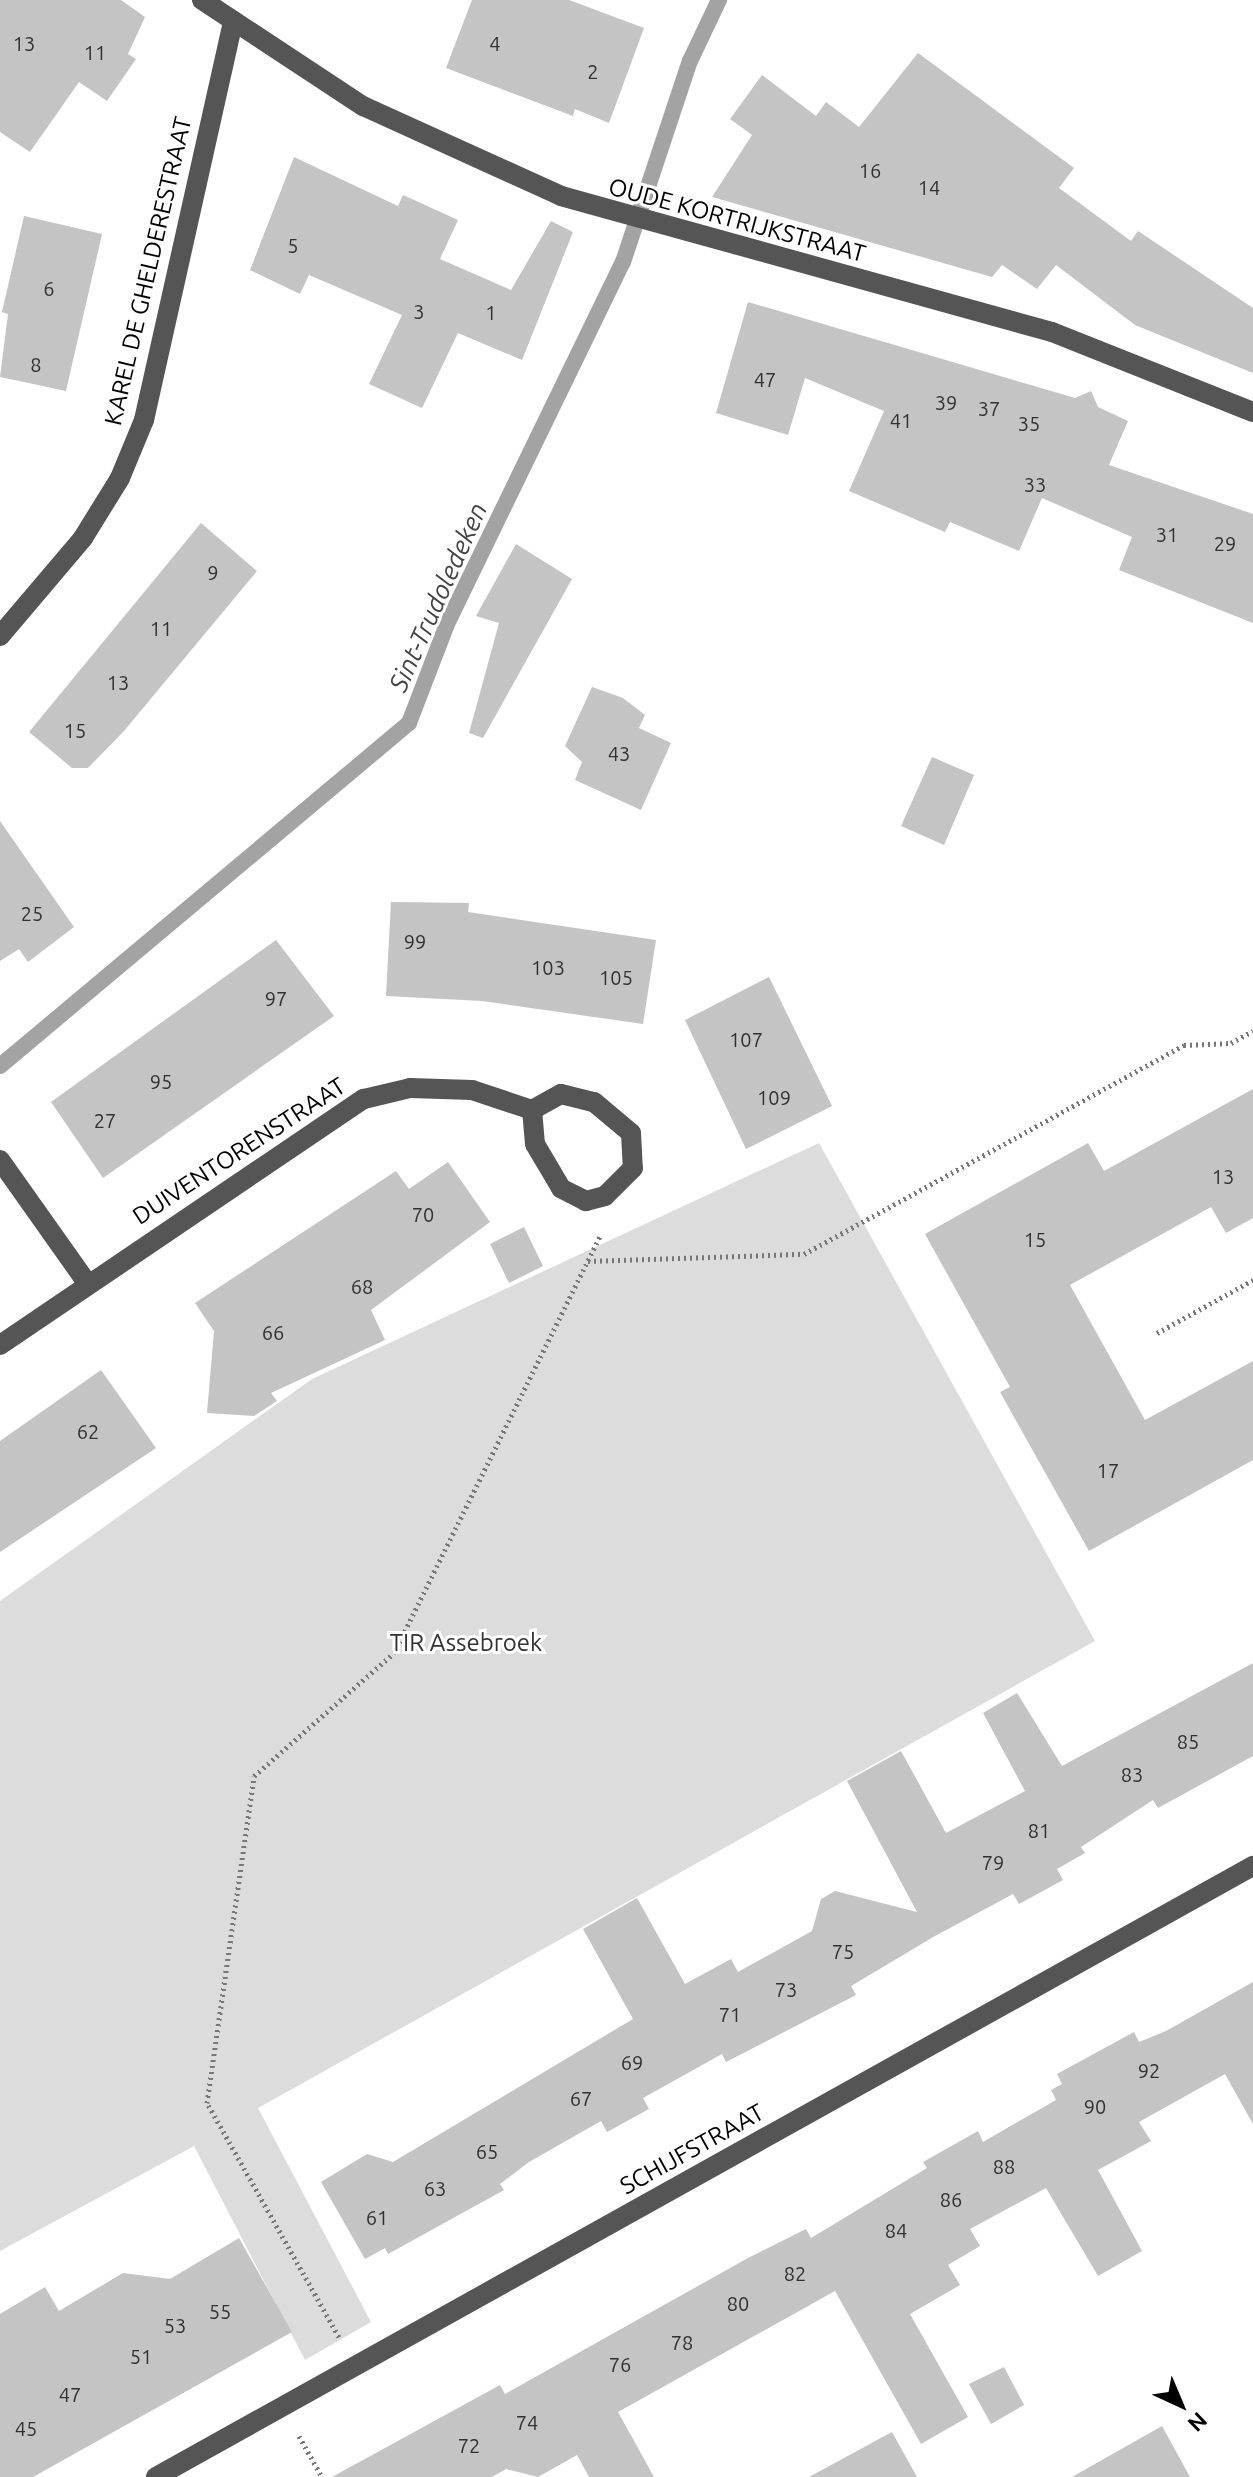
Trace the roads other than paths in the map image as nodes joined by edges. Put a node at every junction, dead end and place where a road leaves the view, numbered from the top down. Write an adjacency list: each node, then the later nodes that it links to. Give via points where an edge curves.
1 (202, 0): 2 (street, OUDE KORTRIJKSTRAAT)
2 (233, 21): 3 (street, OUDE KORTRIJKSTRAAT, via 450,151 608,213 1052,332); 4 (street, KAREL DE GHELDERESTRAAT, via 144,420 120,478 83,538)
3 (1253, 412)
4 (0, 636)
5 (532, 1110): 5 (street, via 561,1094 594,1102 621,1121 636,1148 633,1168 605,1196 586,1201 561,1188 535,1144); 7 (street, DUIVENTORENSTRAAT, via 472,1090 410,1088 364,1099)
6 (0, 1160): 7 (street)
7 (87, 1283): 8 (street, DUIVENTORENSTRAAT)
8 (0, 1345)
9 (1253, 1866): 10 (street, SCHIJFSTRAAT)
10 (156, 2477)

